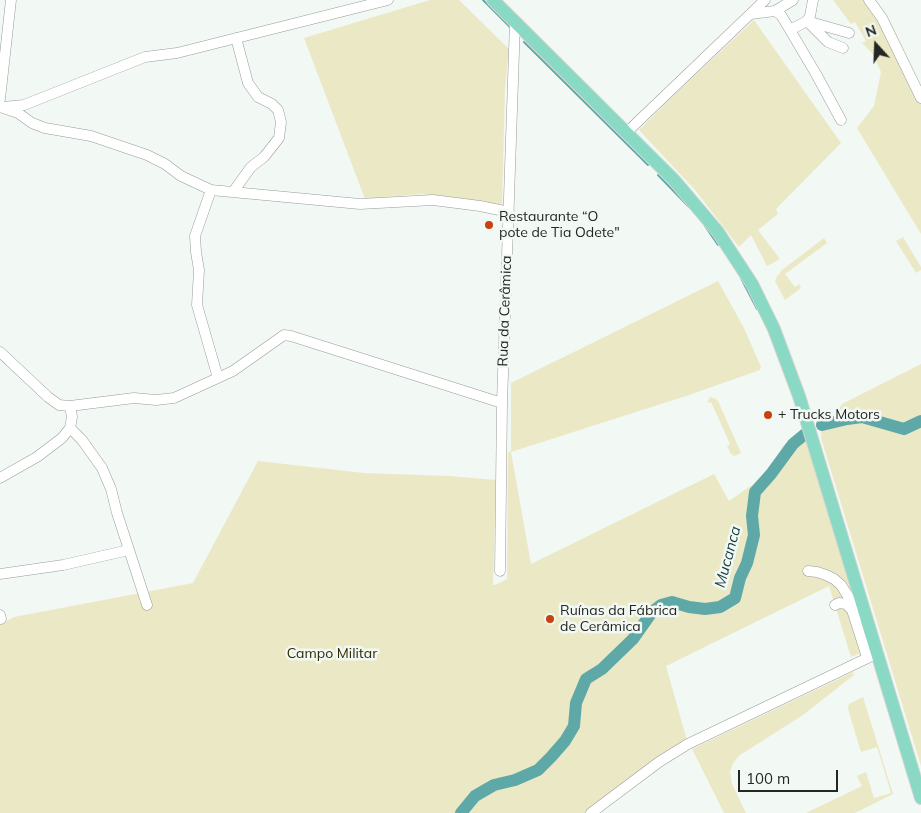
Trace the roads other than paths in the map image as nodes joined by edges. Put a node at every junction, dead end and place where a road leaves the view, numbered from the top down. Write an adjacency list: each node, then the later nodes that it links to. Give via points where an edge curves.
1 (11, 0): 17 (street)
2 (388, 0): 14 (street)
3 (493, 0): 11 (main road)
4 (765, 0): 9 (street)
5 (793, 0): 8 (street)
6 (813, 0): 10 (street)
7 (869, 0): 16 (street, via 882,18)
8 (775, 11): 9 (street); 12 (street)
9 (751, 14): 20 (street)
10 (807, 21): 12 (street); 13 (street); 15 (street, via 828,42)
11 (515, 22): 20 (main road); 23 (street, Rua da Cerâmica)
12 (790, 30): 19 (street)
13 (849, 33)
14 (236, 38): 18 (street, via 145,57 24,105); 22 (street, via 248,83 258,97 278,110 281,122 279,138 251,167)
15 (843, 48)
16 (921, 98)
17 (0, 99)
18 (0, 107): 21 (street, via 45,128 91,136 147,155 180,176)
19 (841, 120)
20 (627, 132): 37 (main road, via 718,232 760,299 799,396)
21 (211, 190): 22 (street); 25 (street, via 195,236 199,270 197,305)
22 (233, 192): 23 (street, via 360,204 433,200)
23 (509, 212): 26 (street, Rua da Cerâmica)
24 (0, 352): 27 (street, via 59,405)
25 (218, 378): 26 (street, via 284,335); 27 (street, via 174,398 134,398)
26 (502, 403): 31 (street, Rua da Cerâmica)
27 (70, 406): 28 (street)
28 (70, 428): 29 (street, via 38,456); 30 (street, via 102,468)
29 (0, 478)
30 (129, 550): 33 (street, via 63,565); 34 (street)
31 (500, 571)
32 (808, 571): 36 (street, via 834,579 851,601)
33 (0, 574)
34 (147, 605)
35 (835, 605): 36 (street, via 846,604)
36 (856, 619): 37 (street)
37 (872, 655): 38 (main road); 39 (street, via 688,744)
38 (921, 798)
39 (591, 813)

